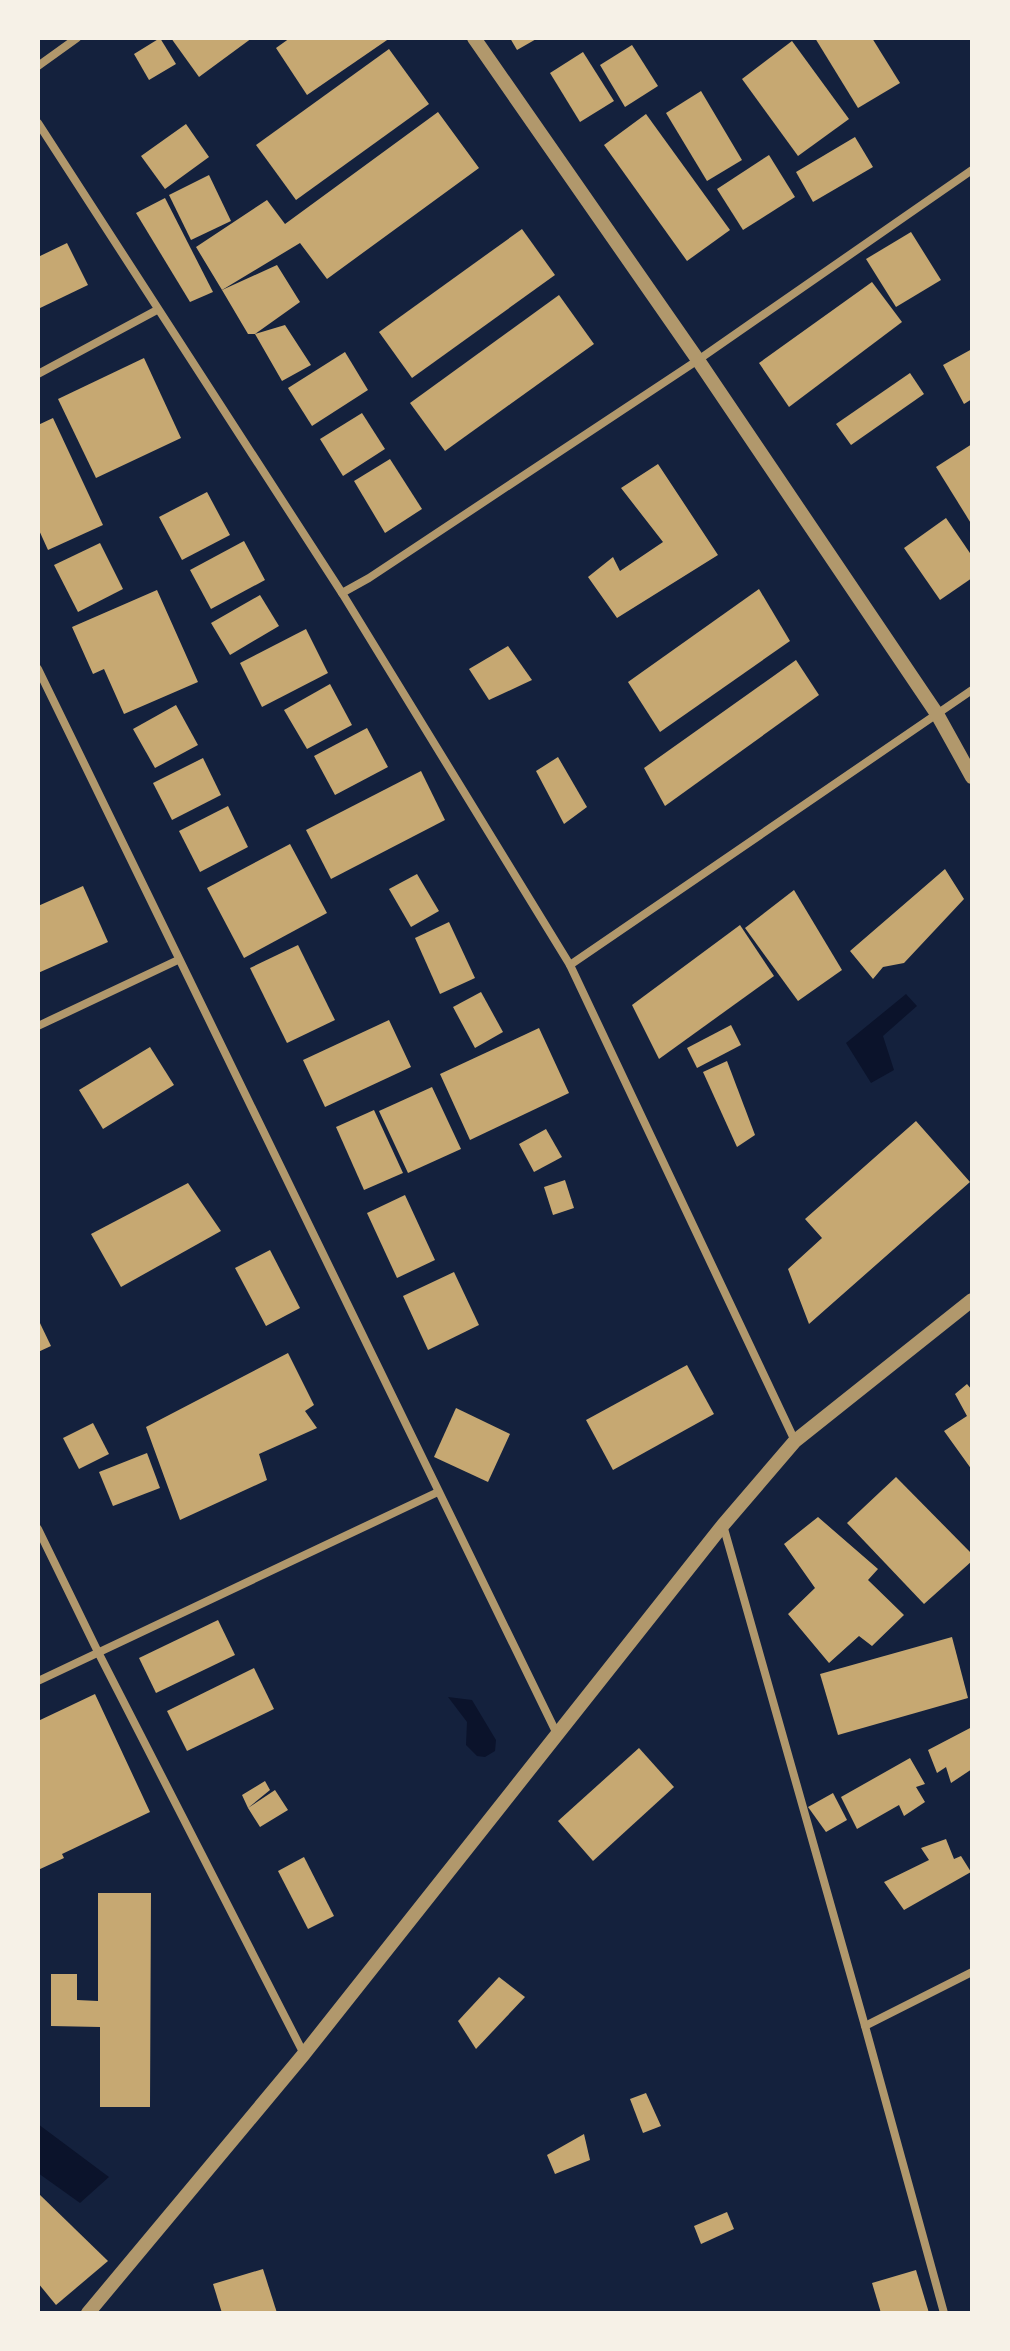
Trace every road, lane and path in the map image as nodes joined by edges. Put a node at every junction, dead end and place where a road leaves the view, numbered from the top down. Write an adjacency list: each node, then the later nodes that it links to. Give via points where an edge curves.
1 (77, 38): 3 (street)
2 (474, 38): 7 (street)
3 (38, 66)
4 (38, 123): 6 (street)
5 (972, 170): 7 (street)
6 (157, 310): 8 (street); 9 (street)
7 (698, 360): 9 (street); 12 (street)
8 (38, 374)
9 (342, 593): 15 (street)
10 (38, 669): 14 (street)
11 (972, 690): 12 (street)
12 (937, 714): 13 (street); 15 (street)
13 (972, 777)
14 (178, 960): 16 (street); 19 (street)
15 (570, 965): 18 (street)
16 (38, 1026)
17 (972, 1300): 18 (street)
18 (795, 1441): 20 (street)
19 (438, 1492): 22 (street); 24 (street)
20 (723, 1525): 24 (street); 26 (street)
21 (38, 1529): 22 (street)
22 (98, 1652): 23 (street); 27 (street)
23 (38, 1681)
24 (557, 1734): 27 (street)
25 (972, 1972): 26 (street)
26 (865, 2026): 29 (street)
27 (304, 2054): 28 (street)
28 (88, 2313)
29 (944, 2313)

